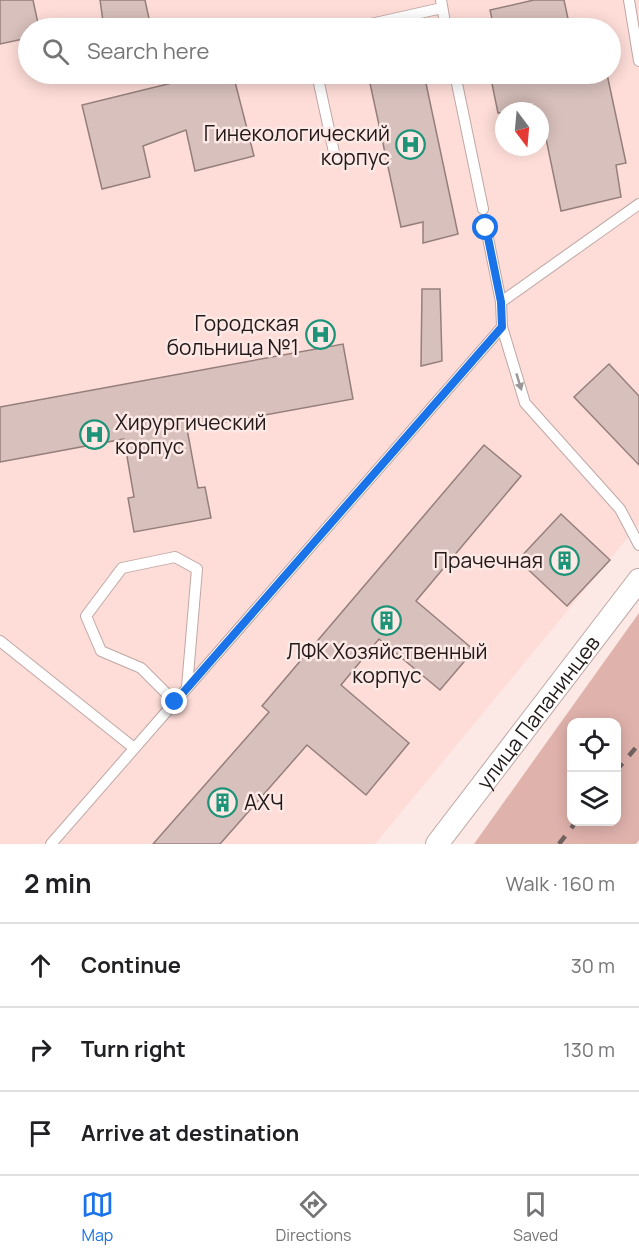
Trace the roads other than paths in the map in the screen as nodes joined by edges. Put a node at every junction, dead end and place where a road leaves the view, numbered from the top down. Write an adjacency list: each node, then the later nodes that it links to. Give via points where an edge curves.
1 (628, 0): 4 (lane)
2 (441, 4): 3 (lane)
3 (390, 18)
4 (639, 61)
5 (318, 84): 7 (lane)
6 (457, 84): 9 (lane)
7 (335, 157)
8 (639, 204): 11 (lane)
9 (483, 210)
10 (486, 228): 11 (lane)
11 (501, 302): 12 (lane)
12 (502, 327): 13 (lane, one-way to 13, via 525,403 620,508); 16 (lane)
13 (639, 545)
14 (639, 580): 20 (street, улица Папанинцев)
15 (0, 641): 18 (lane)
16 (188, 687): 17 (lane); 17 (lane, via 197,569 175,556 122,568 86,616 101,651 141,668)
17 (175, 702): 18 (lane)
18 (134, 748): 19 (lane)
19 (51, 844)
20 (437, 844)

